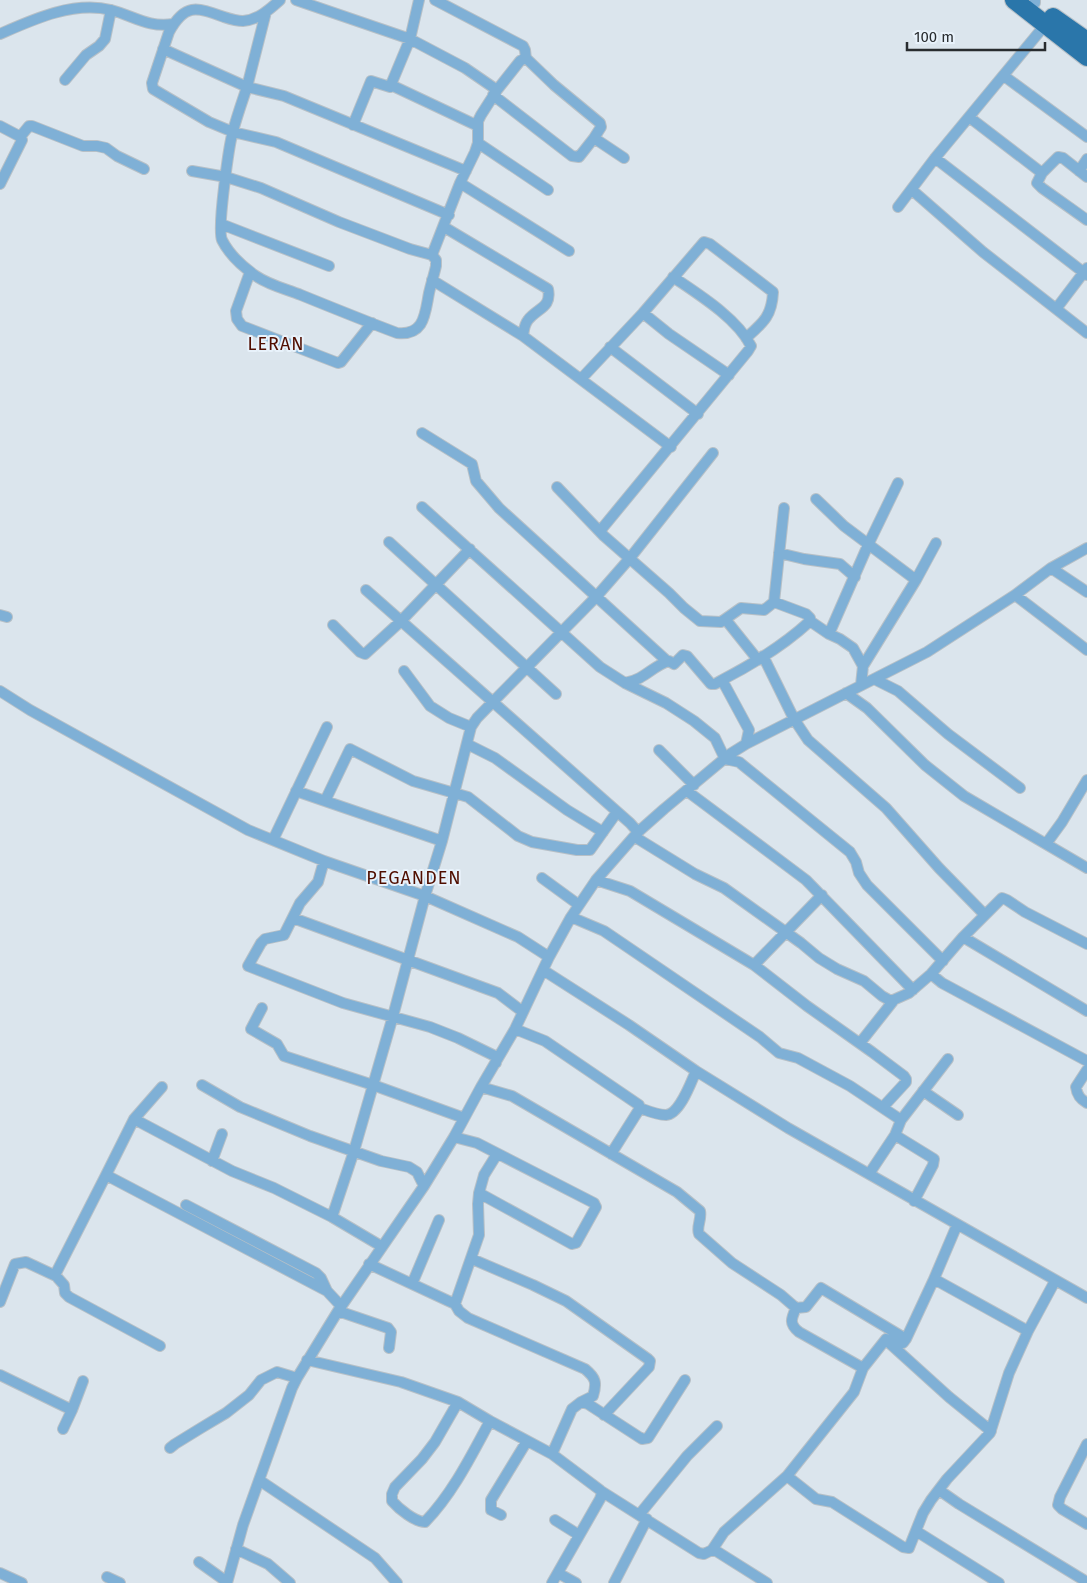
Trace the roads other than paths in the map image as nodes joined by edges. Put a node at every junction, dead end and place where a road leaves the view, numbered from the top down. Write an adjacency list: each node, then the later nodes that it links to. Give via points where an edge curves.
1 (280, 0): 8 (street)
2 (296, 0): 12 (street)
3 (418, 0): 12 (street)
4 (435, 0): 16 (street, via 523,46)
5 (1014, 0): 10 (highway)
6 (1034, 1): 13 (highway)
7 (110, 10): 9 (street, via 150,24); 11 (street, via 73,8); 18 (street, via 105,39 86,54)
8 (266, 12): 9 (street, via 242,21 192,9 185,11); 20 (street)
9 (173, 24): 14 (street)
10 (1045, 25): 15 (highway); 17 (street)
11 (0, 34)
12 (410, 39): 19 (street); 21 (street, via 465,68)
13 (1087, 41)
14 (163, 49): 20 (street); 26 (street, via 152,82 153,89)
15 (1087, 57)
16 (526, 59): 21 (street, via 520,61); 29 (street, via 600,124)
17 (1004, 76): 22 (street); 28 (street)
18 (65, 80)
19 (391, 85): 23 (street, via 372,82); 25 (street)
20 (247, 87): 23 (street, via 284,96); 26 (street)
21 (495, 93): 25 (street); 29 (street, via 575,157 579,157)
22 (969, 117): 32 (street); 38 (street)
23 (353, 124): 36 (street)
24 (0, 126): 27 (street)
25 (478, 126): 30 (street)
26 (232, 132): 40 (street); 46 (street, via 276,142)
27 (20, 137): 34 (street, via 21,144); 35 (street, via 32,126 79,145 106,148)
28 (1087, 137)
29 (594, 138): 31 (street)
30 (478, 143): 36 (street); 43 (street)
31 (624, 158)
32 (935, 158): 44 (street); 53 (street)
33 (1087, 159): 39 (street)
34 (4, 166): 42 (street)
35 (144, 169)
36 (466, 170): 41 (street)
37 (192, 171): 40 (street)
38 (1042, 173): 39 (street, via 1058,157); 47 (street, via 1038,184)
39 (1083, 174)
40 (226, 177): 48 (street); 51 (street)
41 (460, 183): 46 (street); 50 (street)
42 (0, 184)
43 (548, 190)
44 (912, 190): 45 (street); 57 (street, via 983,252)
45 (898, 207)
46 (449, 215): 49 (street)
47 (1087, 220)
48 (221, 224): 52 (street); 54 (street, via 224,243)
49 (444, 227): 51 (street); 61 (street, via 548,288 548,302 527,321)
50 (569, 251)
51 (432, 255): 56 (street, via 437,263)
52 (329, 266)
53 (1086, 271): 57 (street)
54 (250, 272): 59 (street, via 264,281); 59 (street, via 236,311 242,326 338,363)
55 (673, 277): 58 (street); 62 (street, via 721,311); 62 (street, via 706,241 772,290 772,304 765,321)
56 (432, 280): 59 (street, via 425,316 415,330 397,333); 61 (street)
57 (1056, 309): 60 (street)
58 (643, 313): 63 (street); 64 (street)
59 (372, 323)
60 (1087, 333)
61 (523, 336): 65 (street)
62 (746, 338): 64 (street, via 750,347)
63 (610, 347): 65 (street); 66 (street)
64 (729, 375): 66 (street)
65 (581, 379): 68 (street)
66 (698, 414): 68 (street)
67 (422, 433): 90 (street, via 472,464 476,481 499,508)
68 (671, 447): 75 (street)
69 (712, 453): 82 (street)
70 (898, 483): 78 (street)
71 (556, 487): 75 (street)
72 (816, 499): 78 (street)
73 (422, 507): 80 (street)
74 (784, 508): 81 (street)
75 (600, 531): 82 (street)
76 (389, 542): 86 (street)
77 (936, 544): 85 (street)
78 (868, 545): 84 (street); 85 (street)
79 (1087, 548): 83 (street)
80 (470, 549): 86 (street); 96 (street)
81 (779, 553): 84 (street, via 840,564); 91 (street)
82 (630, 558): 90 (street); 92 (street, via 700,621 718,623)
83 (1051, 568): 88 (street); 89 (street)
84 (855, 577): 97 (street)
85 (916, 580): 101 (street)
86 (436, 584): 94 (street); 102 (street)
87 (366, 590): 94 (street)
88 (1087, 592)
89 (1015, 595): 98 (street); 104 (street, via 928,652)
90 (596, 596): 96 (street); 100 (street)
91 (774, 602): 92 (street, via 764,610 741,608); 93 (street, via 806,614)
92 (726, 620): 99 (street)
93 (810, 621): 97 (street); 99 (street)
94 (400, 622): 95 (street, via 364,654); 111 (street)
95 (334, 625)
96 (562, 632): 102 (street); 106 (street, via 600,666)
97 (830, 634): 101 (street, via 848,644)
98 (1087, 650)
99 (760, 658): 105 (street); 112 (street)
100 (667, 661): 105 (street, via 674,664 686,655 711,684); 106 (street, via 639,680)
101 (864, 666): 107 (street)
102 (526, 667): 110 (street); 111 (street)
103 (404, 671): 114 (street, via 430,706)
104 (874, 679): 107 (street); 121 (street, via 898,691 948,734)
105 (722, 680): 116 (street, via 749,730)
106 (625, 683): 118 (street, via 694,721 715,738)
107 (862, 685): 109 (street)
108 (0, 691): 128 (street, via 228,820)
109 (846, 693): 112 (street); 130 (street, via 867,708 925,765 964,796)
110 (556, 694)
111 (492, 703): 114 (street); 125 (street)
112 (794, 719): 116 (street); 138 (street, via 812,744 886,808)
113 (326, 727): 122 (street)
114 (471, 727): 115 (street)
115 (467, 744): 123 (street); 126 (street, via 494,758)
116 (746, 744): 118 (street)
117 (658, 750): 120 (street)
118 (725, 759): 120 (street); 146 (street, via 739,762 850,852 867,885)
119 (1087, 780): 130 (street)
120 (690, 788): 127 (street); 135 (street)
121 (1020, 788)
122 (296, 791): 124 (street); 128 (street)
123 (454, 792): 124 (street, via 413,781 351,749); 126 (street, via 470,798 518,836 532,842 590,850); 129 (street)
124 (325, 801): 129 (street)
125 (617, 812): 126 (street); 127 (street)
126 (603, 832)
127 (637, 835): 134 (street); 141 (street, via 695,874 724,888)
128 (274, 840): 131 (street)
129 (442, 841): 136 (street)
130 (1046, 844): 132 (street)
131 (324, 861): 136 (street); 140 (street, via 318,882 300,903)
132 (1087, 868)
133 (542, 878): 137 (street)
134 (596, 880): 137 (street); 147 (street, via 630,891)
135 (822, 895): 141 (street); 150 (street)
136 (424, 896): 144 (street, via 518,937); 145 (street)
137 (579, 905): 139 (street)
138 (985, 915): 142 (street); 143 (street, via 1005,898)
139 (572, 917): 144 (street); 169 (street, via 604,931 779,1053 798,1058)
140 (293, 918): 145 (street); 155 (street, via 284,935 261,943 248,966 343,1003)
141 (786, 932): 147 (street); 151 (street, via 827,963 864,981 888,1000)
142 (963, 937): 146 (street); 153 (street)
143 (1087, 944)
144 (549, 957): 148 (street)
145 (407, 960): 154 (street, via 498,993); 155 (street)
146 (943, 961): 149 (street)
147 (754, 965): 157 (street)
148 (543, 970): 154 (street); 162 (street)
149 (931, 974): 150 (street); 159 (street, via 942,983)
150 (913, 990): 151 (street)
151 (894, 1000): 157 (street)
152 (262, 1008): 164 (street, via 252,1029 277,1044 284,1056)
153 (1087, 1011)
154 (523, 1012): 156 (street)
155 (393, 1016): 160 (street, via 458,1038 494,1056); 164 (street)
156 (515, 1029): 160 (street); 170 (street, via 544,1041)
157 (860, 1043): 169 (street, via 906,1079)
158 (948, 1059): 167 (street)
159 (1087, 1061)
160 (496, 1063): 166 (street)
161 (1087, 1070): 168 (street, via 1076,1087 1078,1095)
162 (696, 1071): 170 (street, via 673,1113 656,1114); 182 (street)
163 (202, 1085): 178 (street, via 240,1107)
164 (373, 1085): 172 (street); 178 (street)
165 (162, 1087): 173 (street)
166 (481, 1087): 172 (street); 180 (street, via 512,1096)
167 (923, 1092): 171 (street); 174 (street)
168 (1087, 1103)
169 (883, 1107): 174 (street)
170 (640, 1108): 180 (street)
171 (958, 1115)
172 (464, 1118): 177 (street)
173 (134, 1119): 181 (street); 183 (street)
174 (901, 1120): 176 (street)
175 (222, 1134): 181 (street)
176 (895, 1135): 182 (street); 186 (street, via 934,1159)
177 (454, 1137): 179 (street, via 477,1143); 184 (street)
178 (354, 1151): 184 (street, via 409,1168 417,1172); 188 (street)
179 (496, 1154): 185 (street, via 484,1175); 185 (street, via 594,1203 595,1210 576,1243 572,1244)
180 (611, 1154): 203 (street, via 693,1204 701,1214 699,1234 732,1263)
181 (212, 1161): 188 (street)
182 (869, 1174): 186 (street)
183 (106, 1175): 193 (street); 195 (street)
184 (424, 1186): 191 (street)
185 (479, 1193): 192 (street, via 479,1235)
186 (914, 1200): 190 (street)
187 (186, 1205): 193 (street)
188 (332, 1217): 191 (street)
189 (439, 1220): 198 (street)
190 (958, 1225): 196 (street); 197 (street)
191 (382, 1246): 194 (street)
192 (472, 1259): 201 (street); 218 (street, via 566,1301 650,1361)
193 (279, 1260): 202 (street, via 316,1273)
194 (369, 1264): 198 (street); 202 (street)
195 (55, 1275): 200 (street, via 26,1262 15,1264); 207 (street, via 69,1297)
196 (934, 1280): 204 (street); 206 (street)
197 (1055, 1281): 199 (street); 204 (street)
198 (412, 1284): 201 (street)
199 (1087, 1298)
200 (0, 1302)
201 (455, 1304): 216 (street, via 459,1312 468,1318 585,1369 593,1376 596,1387 593,1396)
202 (339, 1308): 208 (street, via 388,1328); 209 (street)
203 (796, 1308): 206 (street, via 806,1307 822,1288); 210 (street, via 792,1326)
204 (1028, 1331): 222 (street, via 1004,1385)
205 (886, 1339): 206 (street, via 904,1342); 210 (street); 222 (street)
206 (906, 1339)
207 (160, 1346)
208 (389, 1348)
209 (307, 1360): 212 (street); 215 (street, via 400,1382)
210 (863, 1368): 227 (street, via 854,1392)
211 (0, 1375): 217 (street)
212 (297, 1378): 225 (street, via 277,1372 262,1380 250,1395 226,1413); 228 (street)
213 (686, 1380): 218 (street, via 646,1440)
214 (83, 1381): 217 (street)
215 (458, 1402): 219 (street); 219 (street, via 435,1442 392,1494 396,1506 420,1522 425,1522 445,1497)
216 (580, 1402): 218 (street); 226 (street, via 572,1409)
217 (72, 1410): 221 (street)
218 (604, 1415)
219 (490, 1421): 223 (street)
220 (716, 1426): 232 (street, via 687,1456)
221 (63, 1429)
222 (991, 1431): 229 (street)
223 (527, 1442): 226 (street); 231 (street, via 491,1500 491,1510)
224 (1087, 1444): 234 (street, via 1058,1505)
225 (170, 1448)
226 (552, 1454): 230 (street)
227 (787, 1476): 235 (street, via 816,1499 832,1502 903,1548 909,1548); 238 (street, via 724,1532)
228 (259, 1480): 237 (street); 248 (street, via 375,1558)
229 (939, 1490): 235 (street, via 923,1513); 243 (street)
230 (601, 1491): 232 (street); 236 (street, via 600,1499)
231 (502, 1515)
232 (643, 1517): 238 (street, via 699,1553); 251 (street)
233 (555, 1520): 236 (street)
234 (1087, 1524)
235 (916, 1531): 253 (street)
236 (579, 1535): 240 (street)
237 (236, 1549): 246 (street); 247 (street, via 268,1564)
238 (713, 1549): 252 (street)
239 (199, 1562): 246 (street)
240 (558, 1572): 249 (street); 250 (street)
241 (0, 1573): 244 (street)
242 (108, 1577): 245 (street)
243 (1087, 1582)
244 (22, 1583)
245 (120, 1583)
246 (227, 1583)
247 (290, 1583)
248 (397, 1583)
249 (552, 1583)
250 (576, 1583)
251 (614, 1583)
252 (767, 1583)
253 (999, 1583)

